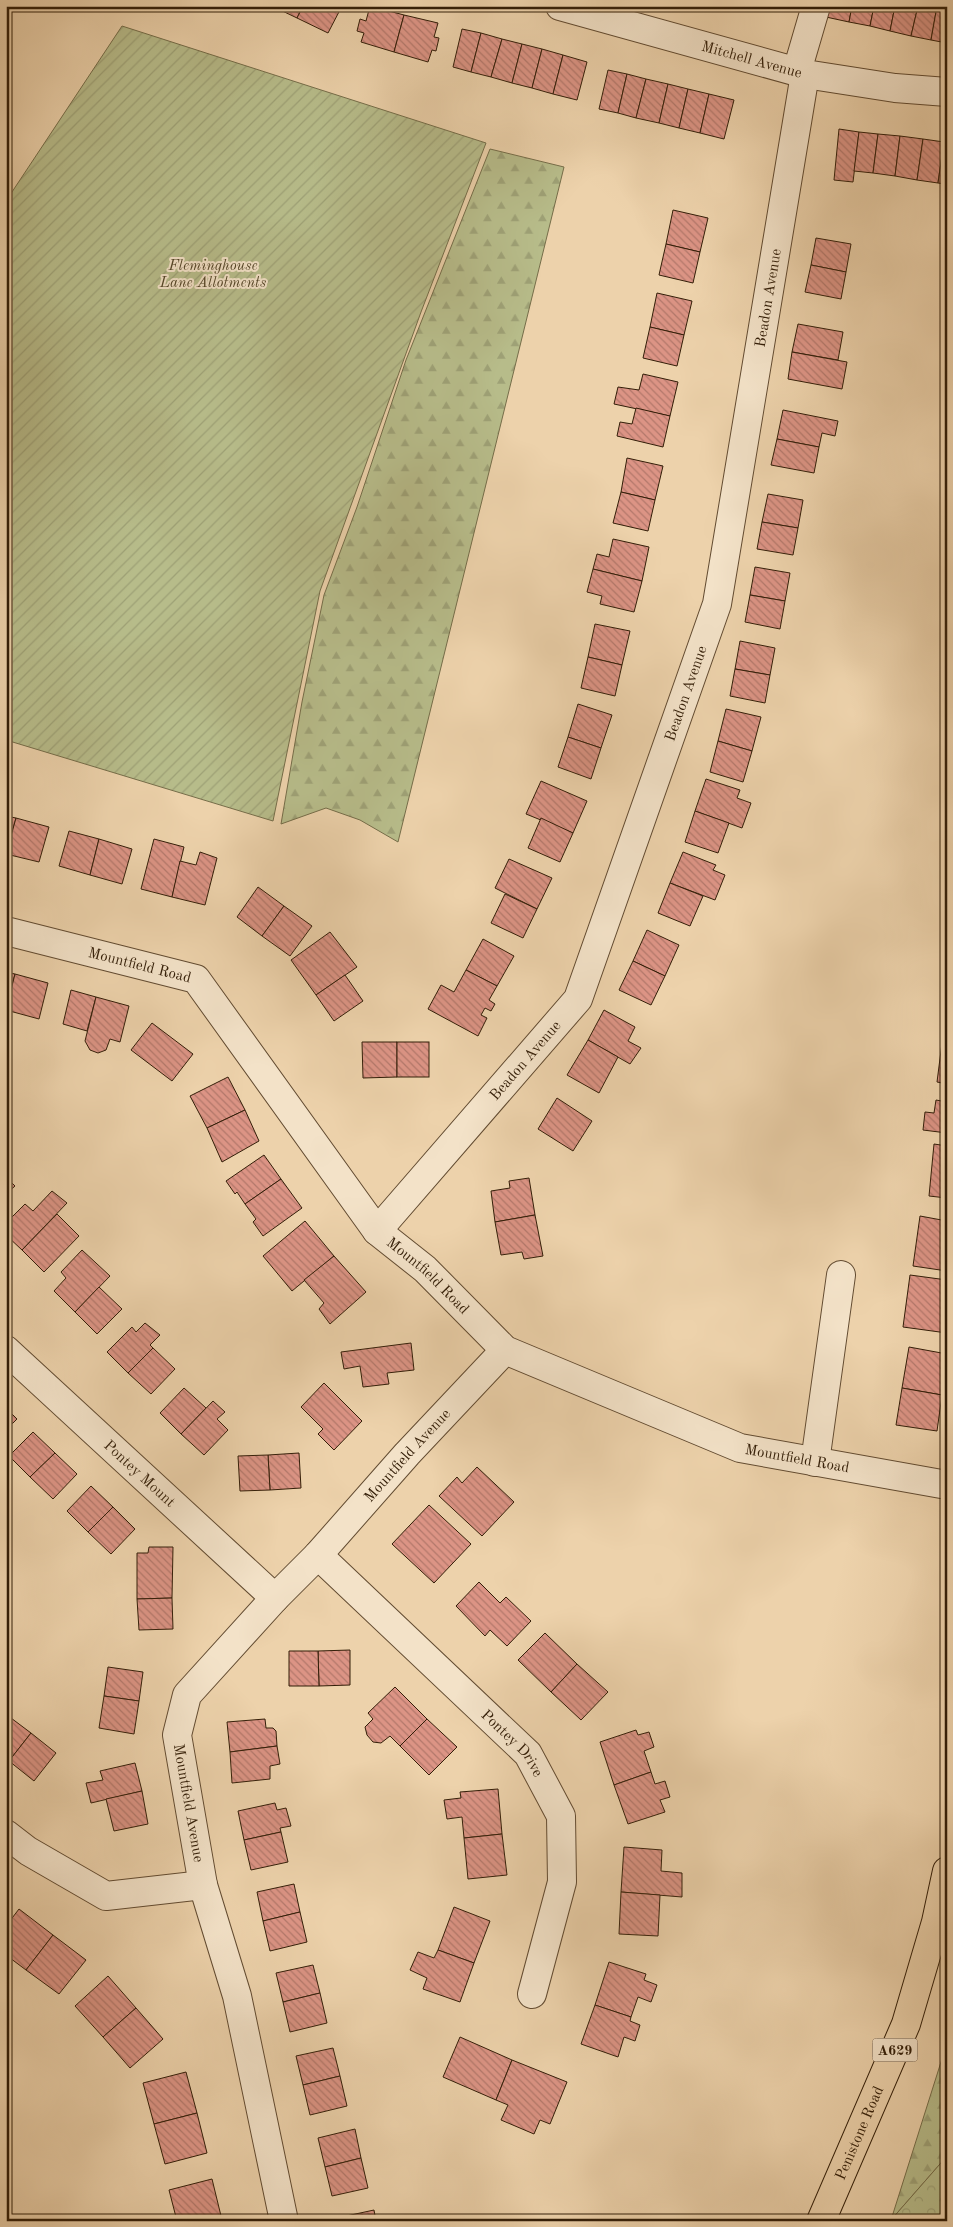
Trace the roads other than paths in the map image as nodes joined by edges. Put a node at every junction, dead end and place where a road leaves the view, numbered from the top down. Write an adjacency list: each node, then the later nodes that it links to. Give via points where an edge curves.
1 (560, 6): 3 (street, Mitchell Avenue)
2 (816, 6): 3 (street, Beadon Avenue)
3 (801, 73): 4 (street, Mitchell Avenue, via 894,88); 6 (street, Beadon Avenue, via 717,604 578,999)
4 (947, 92)
5 (6, 931): 6 (street, Mountfield Road, via 196,979)
6 (377, 1231): 9 (street, Mountfield Road, via 425,1269)
7 (841, 1276): 10 (street)
8 (6, 1350): 13 (street, Pontey Mount)
9 (505, 1350): 10 (street, Mountfield Road, via 740,1448); 12 (street, Mountfield Avenue)
10 (815, 1462): 11 (street, Mountfield Road)
11 (947, 1485)
12 (318, 1555): 13 (street, Mountfield Avenue); 17 (street, Pontey Drive, via 528,1754 561,1816 562,1882)
13 (275, 1598): 16 (street, Mountfield Avenue, via 187,1695 177,1735)
14 (6, 1834): 16 (street, via 28,1851 106,1896)
15 (947, 1871): 19 (highway, Penistone Road / A629, via 936,1922 906,2024)
16 (203, 1885): 18 (street, Mountfield Avenue, via 237,1996)
17 (532, 1994)
18 (284, 2221)
19 (821, 2221)

